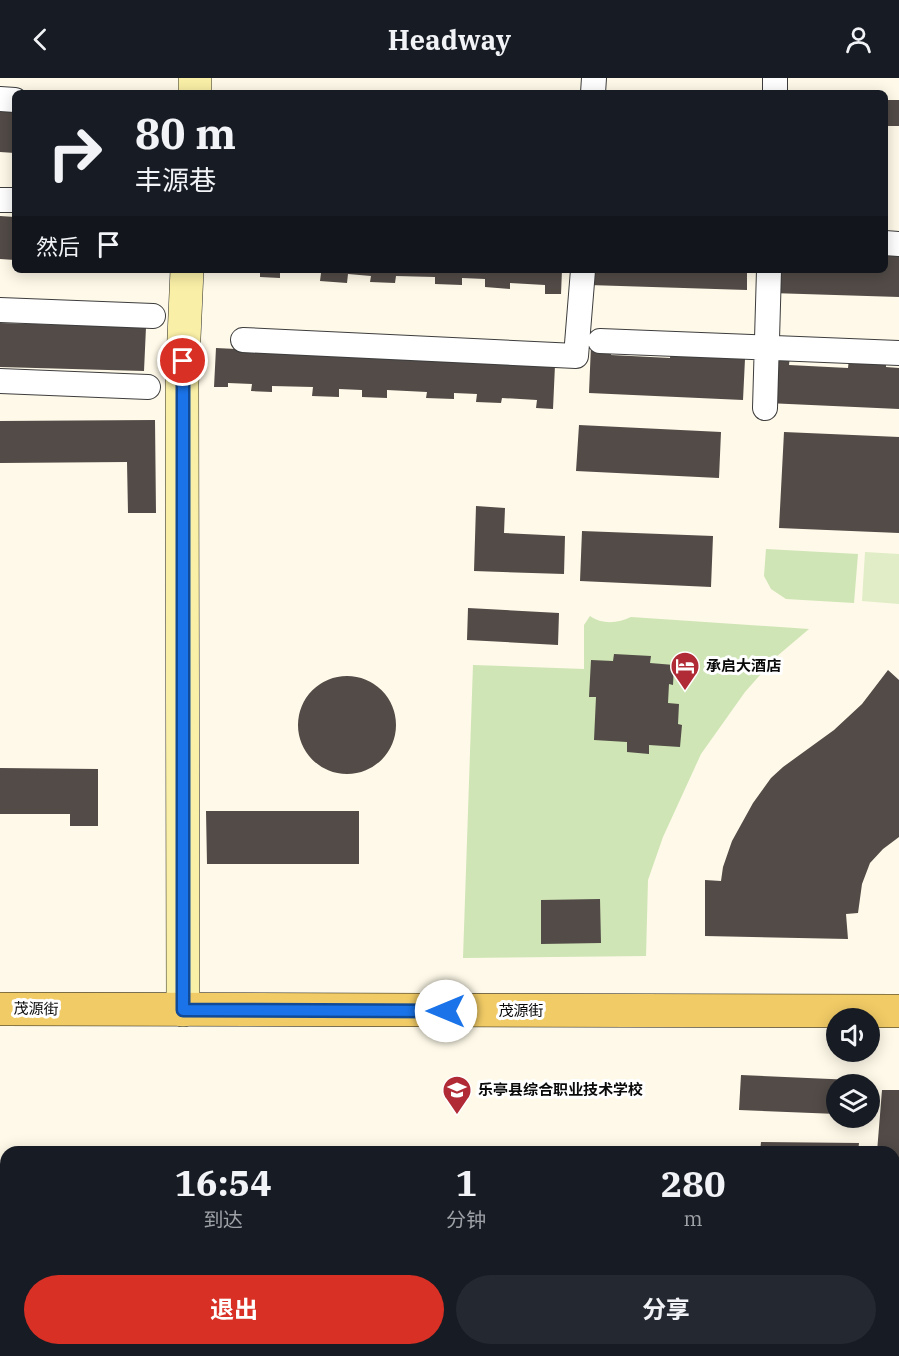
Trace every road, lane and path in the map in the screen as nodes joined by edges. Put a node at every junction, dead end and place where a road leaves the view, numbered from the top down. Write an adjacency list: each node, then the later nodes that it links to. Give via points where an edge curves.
1 (187, 273): 14 (street, via 182,383)
2 (583, 273): 6 (street, via 576,356)
3 (769, 273): 8 (street)
4 (0, 310): 5 (street)
5 (153, 316)
6 (243, 340)
7 (600, 341): 8 (street)
8 (767, 348): 9 (street); 12 (street)
9 (899, 353)
10 (0, 381): 11 (street)
11 (148, 387)
12 (765, 408)
13 (0, 1009): 14 (main road, 茂源街)
14 (183, 1010): 15 (main road, 茂源街)
15 (899, 1011)

